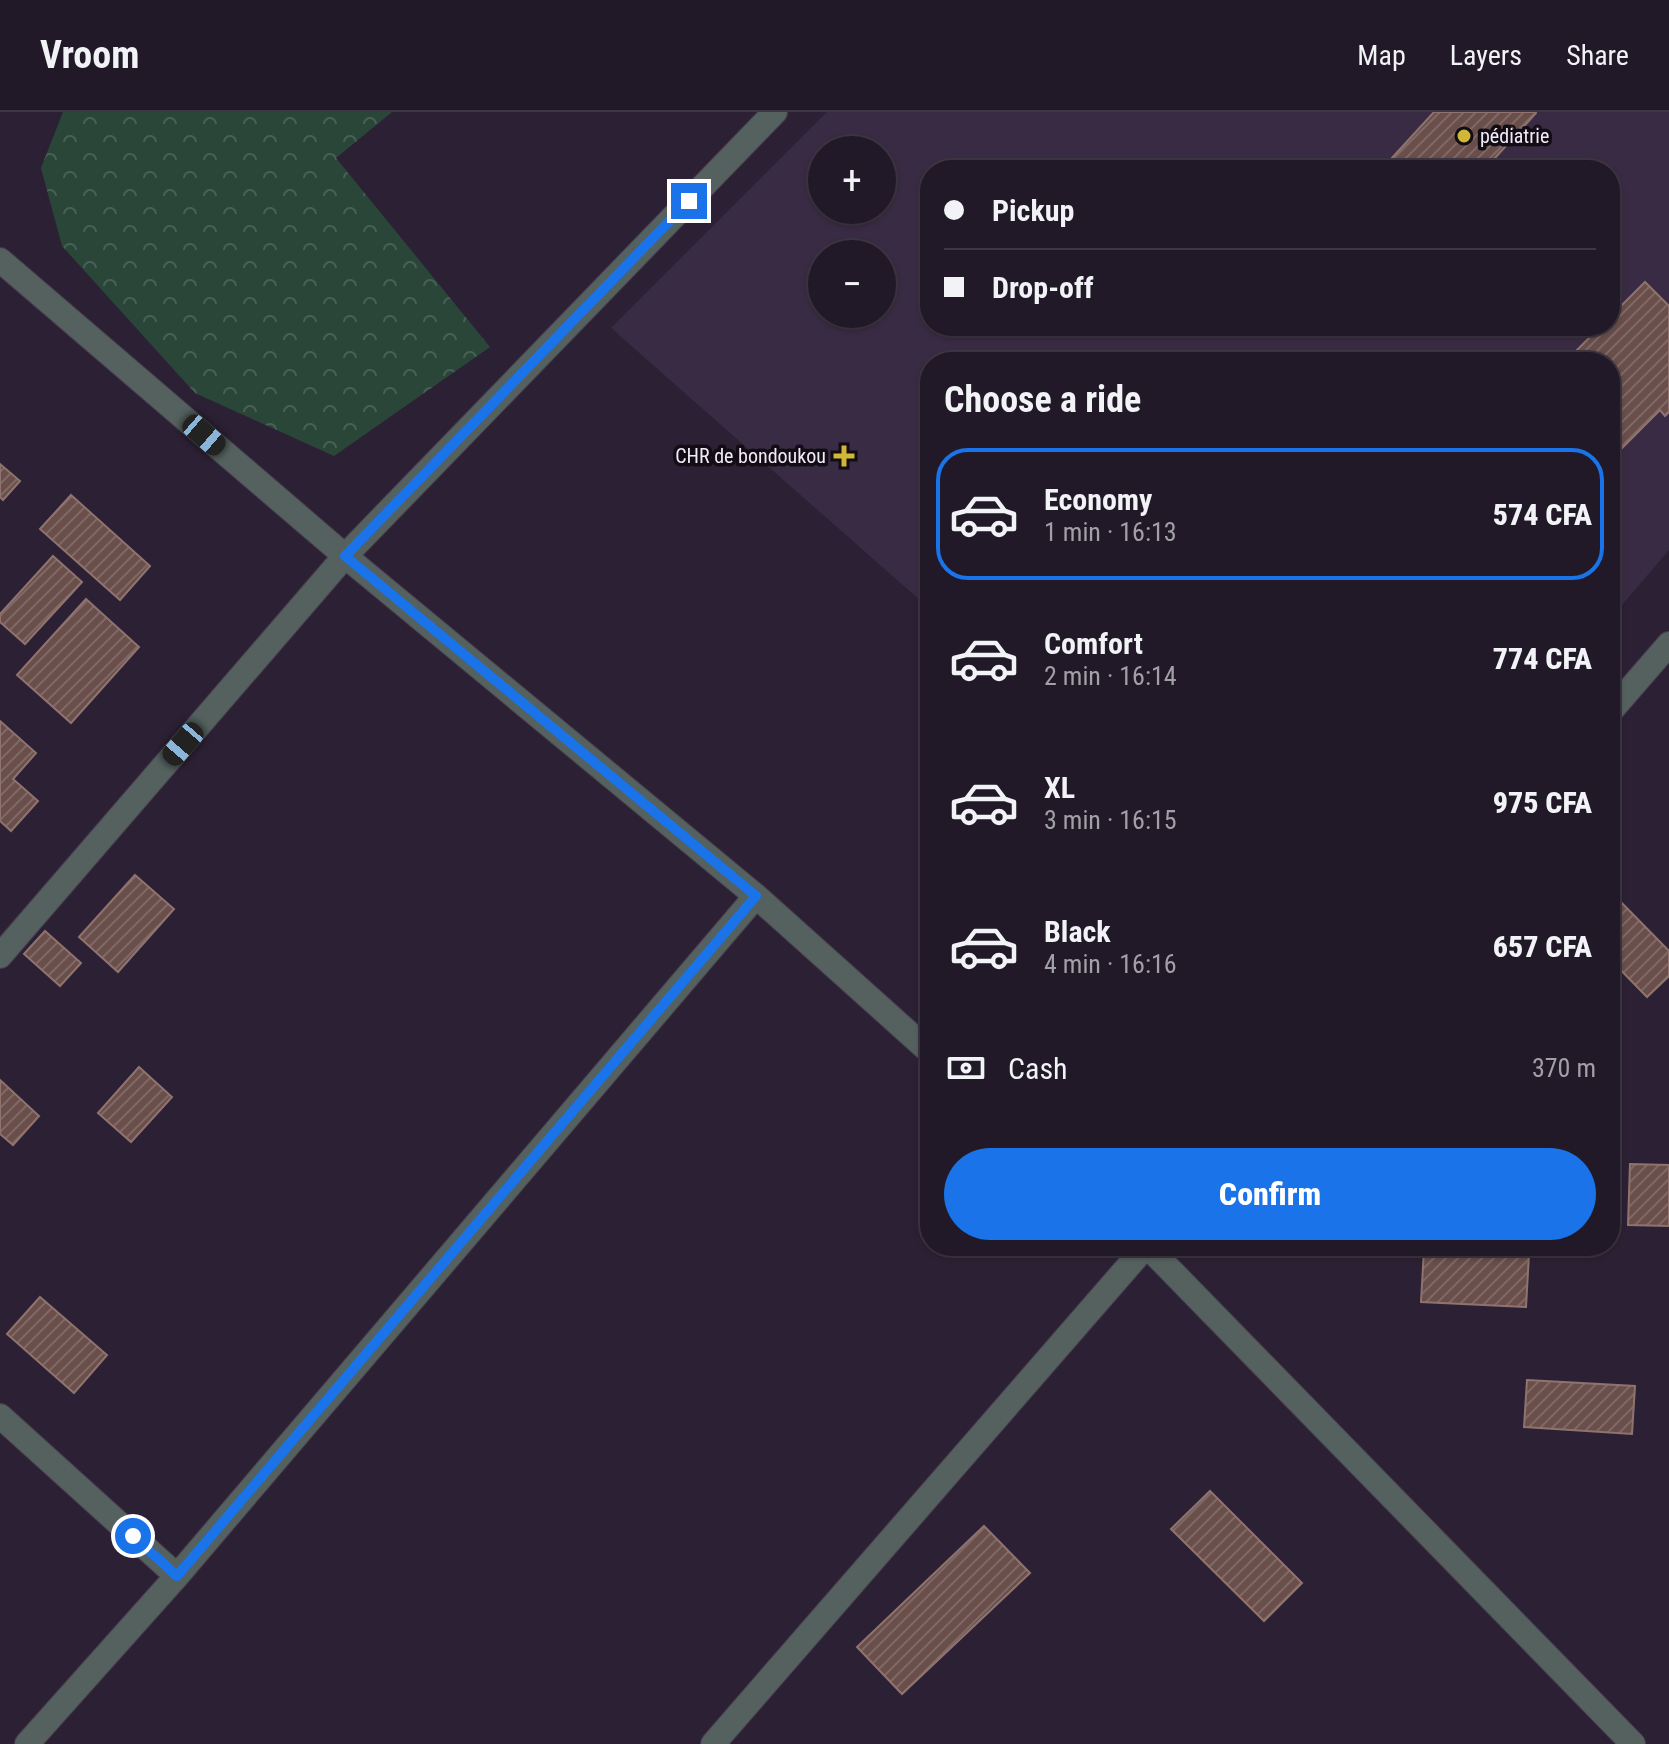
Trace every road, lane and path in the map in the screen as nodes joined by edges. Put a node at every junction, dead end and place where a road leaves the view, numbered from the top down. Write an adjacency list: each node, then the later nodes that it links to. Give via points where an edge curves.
1 (775, 112): 3 (street)
2 (5, 270): 3 (street)
3 (345, 556): 6 (street); 7 (street)
4 (1669, 644): 5 (street)
5 (1620, 700)
6 (756, 896): 8 (street); 12 (street)
7 (0, 956)
8 (920, 1043)
9 (1137, 1256): 14 (street)
10 (1156, 1256): 15 (street)
11 (0, 1416): 12 (street)
12 (177, 1576): 13 (street)
13 (27, 1744)
14 (713, 1744)
15 (1633, 1744)

